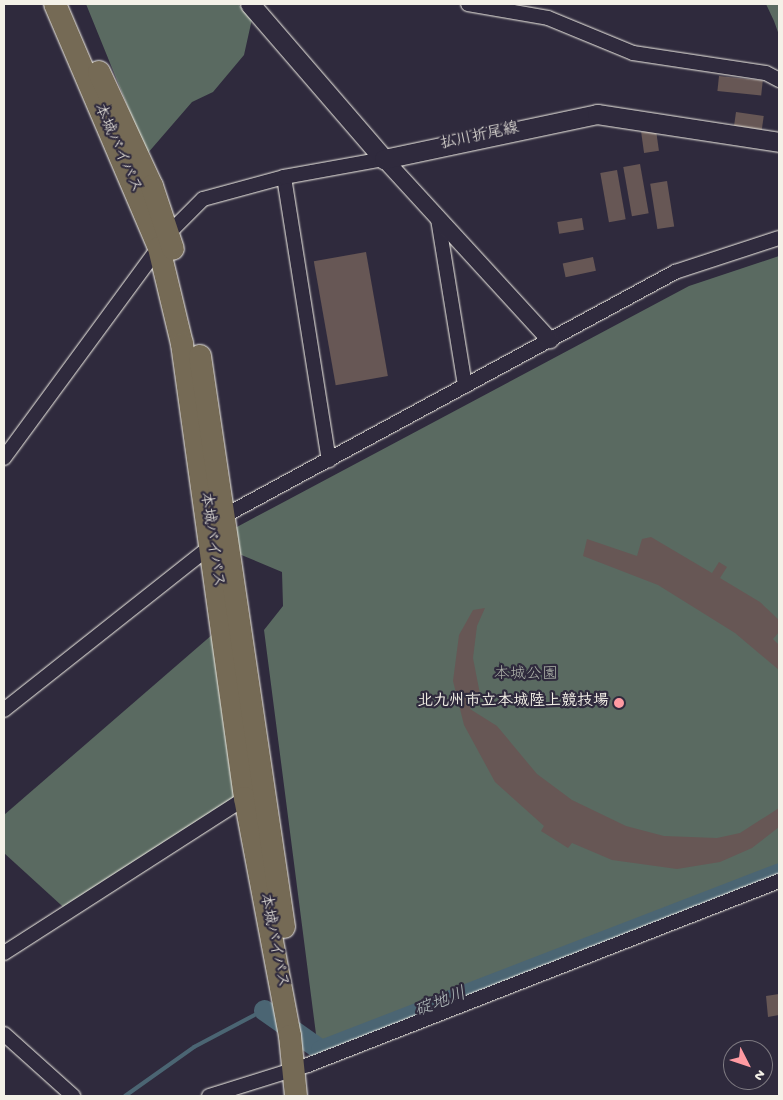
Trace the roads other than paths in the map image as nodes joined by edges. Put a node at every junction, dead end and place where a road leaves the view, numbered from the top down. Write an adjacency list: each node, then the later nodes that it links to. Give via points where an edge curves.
1 (55, 4): 11 (highway, 本城バイパス)
2 (71, 4): 11 (highway, 本城バイパス)
3 (250, 4): 7 (main road)
4 (468, 4): 5 (street, via 548,18 633,53 766,73)
5 (779, 80)
6 (779, 142): 7 (main road, 払川折尾線, via 597,114)
7 (384, 159): 8 (street); 9 (street)
8 (284, 177): 11 (street, via 203,199); 15 (street)
9 (438, 218): 12 (street); 13 (street)
10 (779, 238): 12 (street, via 675,272)
11 (164, 240): 14 (street); 16 (highway, 本城バイパス, via 198,342); 17 (highway, 本城バイパス)
12 (550, 340): 13 (street)
13 (465, 386): 15 (street)
14 (4, 458)
15 (328, 460): 16 (street)
16 (224, 516): 22 (highway, 本城バイパス)
17 (211, 546): 18 (street); 19 (highway, 本城バイパス)
18 (4, 710)
19 (245, 798): 21 (street); 22 (highway, 本城バイパス)
20 (779, 881): 24 (street)
21 (4, 953)
22 (291, 1011): 24 (highway, 本城バイパス); 24 (highway, 本城バイパス, via 290,1036)
23 (4, 1034): 25 (street)
24 (300, 1067): 26 (street); 27 (highway, 本城バイパス); 28 (highway, 本城バイパス)
25 (73, 1096)
26 (209, 1096)
27 (296, 1096)
28 (311, 1096)

